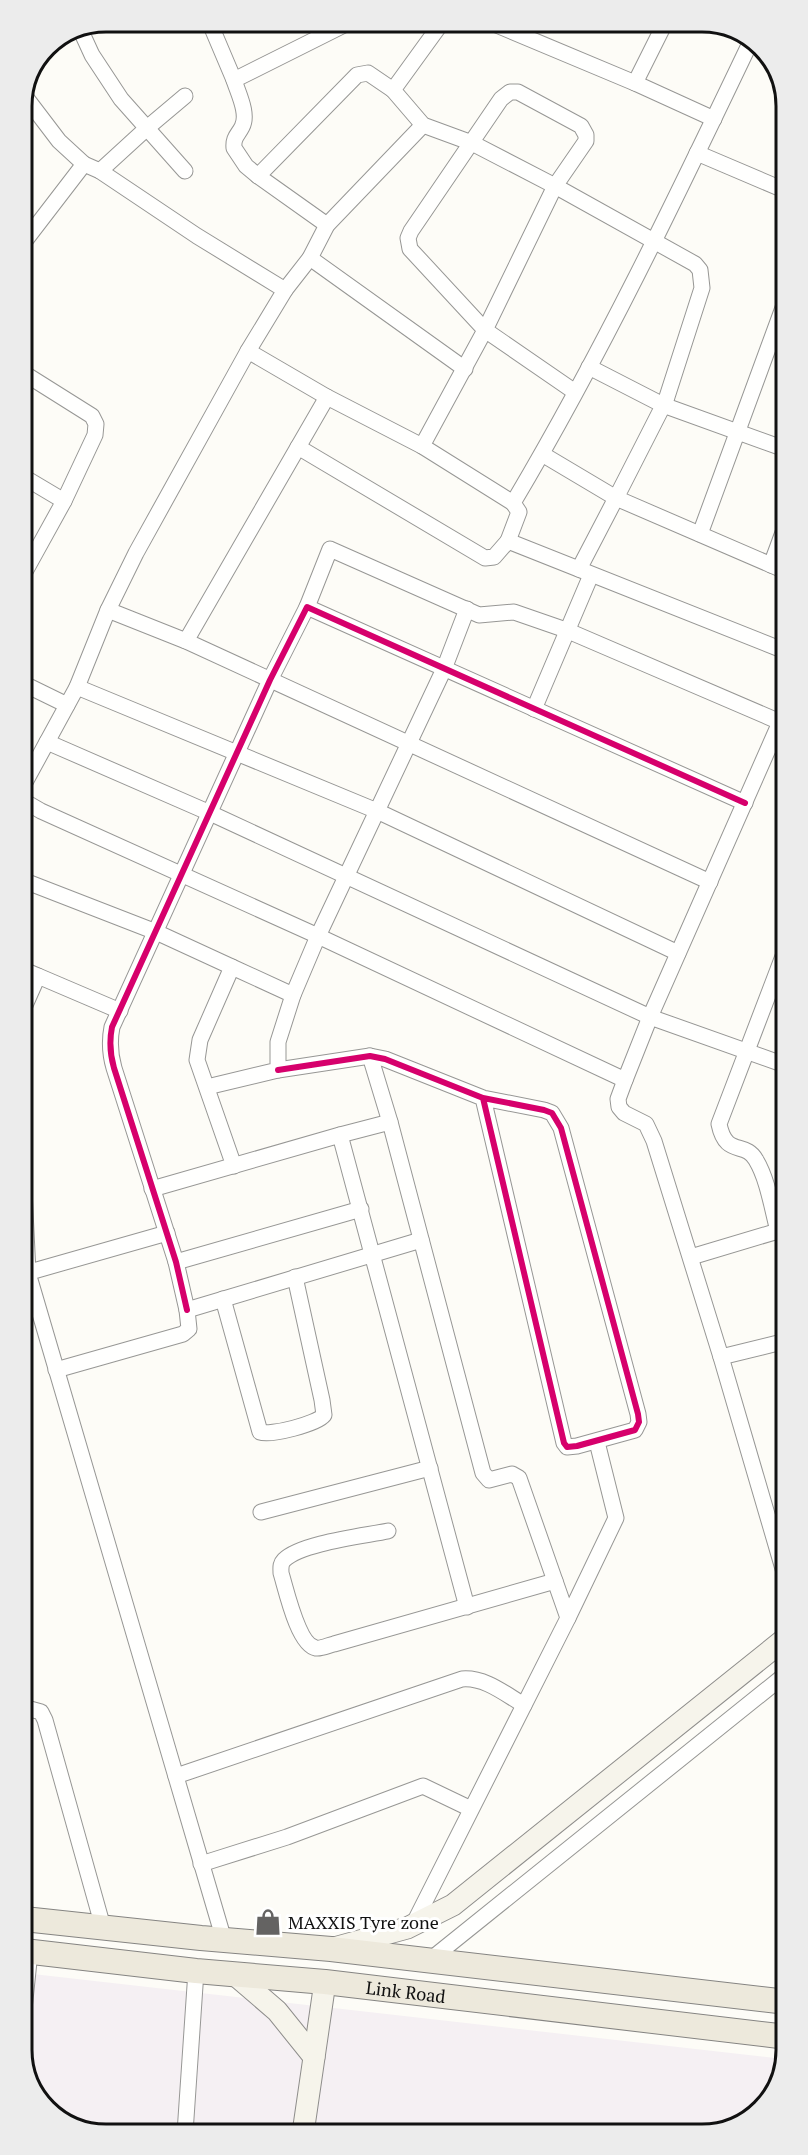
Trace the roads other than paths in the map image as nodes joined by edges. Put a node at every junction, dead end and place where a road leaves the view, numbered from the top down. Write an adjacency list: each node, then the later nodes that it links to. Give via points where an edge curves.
1 (213, 31): 8 (street)
2 (331, 31): 8 (street)
3 (435, 32): 10 (street)
4 (512, 32): 9 (street)
5 (661, 32): 9 (street)
6 (83, 35): 15 (street, via 121,99)
7 (748, 48): 13 (street)
8 (234, 80): 21 (street, via 244,116 234,148)
9 (635, 83): 13 (street)
10 (393, 90): 14 (street); 21 (street, via 368,72 357,75)
11 (185, 96): 15 (street)
12 (32, 106): 18 (street, via 59,141)
13 (714, 119): 17 (street)
14 (423, 124): 16 (street); 24 (street)
15 (147, 128): 19 (street); 20 (street)
16 (471, 144): 22 (street); 22 (street, via 505,94 518,92 584,130 584,146); 30 (street, via 411,231 408,243)
17 (698, 153): 23 (street); 26 (street)
18 (84, 164): 19 (street); 25 (street)
19 (100, 171): 28 (street)
20 (185, 171)
21 (258, 176): 24 (street)
22 (555, 186): 26 (street); 30 (street)
23 (776, 187)
24 (327, 225): 27 (street)
25 (32, 232)
26 (656, 240): 32 (street); 37 (street, via 695,264 702,280)
27 (310, 258): 28 (street); 33 (street)
28 (285, 290): 31 (street)
29 (776, 327): 38 (street)
30 (485, 330): 33 (street); 35 (street)
31 (248, 351): 36 (street); 54 (street)
32 (589, 367): 35 (street); 37 (street)
33 (465, 369): 39 (street)
34 (32, 378): 45 (street, via 92,416 96,424 95,435)
35 (575, 392): 42 (street)
36 (327, 397): 39 (street); 41 (street)
37 (663, 405): 38 (street); 44 (street)
38 (737, 433): 40 (street); 47 (street)
39 (422, 446): 46 (street)
40 (776, 446)
41 (298, 447): 48 (street, via 485,558 494,557); 56 (street)
42 (542, 454): 44 (street); 46 (street)
43 (32, 482): 45 (street)
44 (616, 498): 47 (street); 51 (street)
45 (64, 501): 49 (street)
46 (513, 503): 48 (street, via 519,512)
47 (700, 534): 50 (street)
48 (508, 541): 51 (street)
49 (32, 559)
50 (776, 567)
51 (585, 572): 55 (street); 57 (street)
52 (307, 608): 53 (street, via 330,549); 58 (street); 59 (street)
53 (467, 609): 55 (street, via 484,616 514,612); 58 (street)
54 (108, 610): 56 (street); 60 (street)
55 (566, 630): 63 (street); 64 (street)
56 (186, 641): 59 (street)
57 (776, 647)
58 (444, 669): 63 (street); 67 (street)
59 (270, 680): 67 (street); 68 (street)
60 (77, 687): 62 (street); 68 (street)
61 (32, 688): 62 (street)
62 (67, 705): 66 (street)
63 (534, 709): 71 (street)
64 (776, 714)
65 (776, 733): 71 (street)
66 (47, 742): 69 (street); 73 (street)
67 (408, 743): 72 (street); 76 (street)
68 (237, 753): 72 (street); 73 (street)
69 (32, 771)
70 (32, 801): 74 (street, via 41,811)
71 (745, 803): 76 (street)
72 (377, 811): 75 (street); 80 (street)
73 (210, 813): 74 (street); 75 (street)
74 (181, 876): 78 (street); 79 (street)
75 (347, 877): 79 (street); 88 (street)
76 (710, 882): 80 (street)
77 (32, 884): 78 (street)
78 (156, 932): 81 (street); 87 (street)
79 (318, 936): 86 (street); 93 (street)
80 (678, 952): 88 (street)
81 (232, 967): 86 (street); 94 (street, via 198,1050 197,1060)
82 (32, 973): 84 (street)
83 (776, 975): 89 (street)
84 (38, 976): 85 (street); 87 (street)
85 (32, 991)
86 (293, 995): 92 (street, via 278,1042)
87 (120, 1011): 99 (street, via 112,1027 110,1052)
88 (650, 1017): 89 (street); 93 (street)
89 (746, 1053): 91 (street); 101 (street, via 719,1124 722,1139 756,1159)
90 (370, 1056): 92 (street); 95 (street); 96 (street)
91 (776, 1062)
92 (278, 1070): 94 (street)
93 (625, 1080): 106 (street, via 619,1107 646,1124 652,1134)
94 (207, 1087): 98 (street)
95 (483, 1098): 116 (street, via 564,1443 571,1447); 116 (street, via 552,1113 561,1128 639,1418 635,1430)
96 (390, 1122): 97 (street); 104 (street)
97 (340, 1135): 98 (street); 100 (street)
98 (234, 1166): 99 (street)
99 (152, 1189): 102 (street)
100 (361, 1209): 105 (street); 107 (street)
101 (776, 1215)
102 (167, 1233): 107 (street); 108 (street)
103 (776, 1234): 106 (street)
104 (421, 1240): 105 (street); 121 (street, via 485,1477 489,1480 512,1474 519,1478)
105 (373, 1254): 109 (street); 117 (street)
106 (691, 1257): 114 (street)
107 (176, 1262): 112 (street)
108 (31, 1272)
109 (295, 1277): 111 (street); 111 (street, via 322,1400 324,1416 314,1422 272,1434 260,1432)
110 (31, 1294): 115 (street)
111 (223, 1299): 112 (street)
112 (187, 1310): 115 (street, via 189,1329 183,1334)
113 (776, 1343): 114 (street)
114 (721, 1356): 120 (street)
115 (56, 1370): 128 (street)
116 (597, 1442): 123 (street, via 616,1518)
117 (430, 1468): 118 (street); 122 (street)
118 (261, 1512)
119 (388, 1531): 122 (street, via 306,1548 282,1561 281,1573 298,1627 309,1645 316,1648 334,1644)
120 (776, 1545)
121 (555, 1581): 122 (street); 123 (street)
122 (467, 1607)
123 (568, 1618): 126 (street)
124 (776, 1646): 132 (street, via 474,1889)
125 (776, 1682): 137 (street)
126 (524, 1705): 128 (street, via 492,1686 472,1678 462,1679); 129 (street)
127 (31, 1709): 133 (street, via 41,1712 45,1720)
128 (176, 1776): 130 (street)
129 (471, 1809): 130 (street, via 423,1786 287,1837); 132 (street)
130 (201, 1864): 134 (street)
131 (31, 1920): 133 (main road, Link Road)
132 (413, 1926): 135 (street)
133 (103, 1927): 134 (main road, Link Road)
134 (224, 1940): 135 (main road, Link Road)
135 (331, 1949): 137 (main road, Link Road)
136 (31, 1951): 138 (main road, Link Road)
137 (430, 1960): 141 (main road, Link Road)
138 (196, 1971): 139 (main road, Link Road); 144 (street)
139 (234, 1974): 140 (main road, Link Road); 143 (street, via 277,2011)
140 (326, 1982): 142 (main road, Link Road); 143 (street)
141 (776, 2001)
142 (776, 2036)
143 (314, 2057): 145 (street)
144 (186, 2123)
145 (304, 2123)

